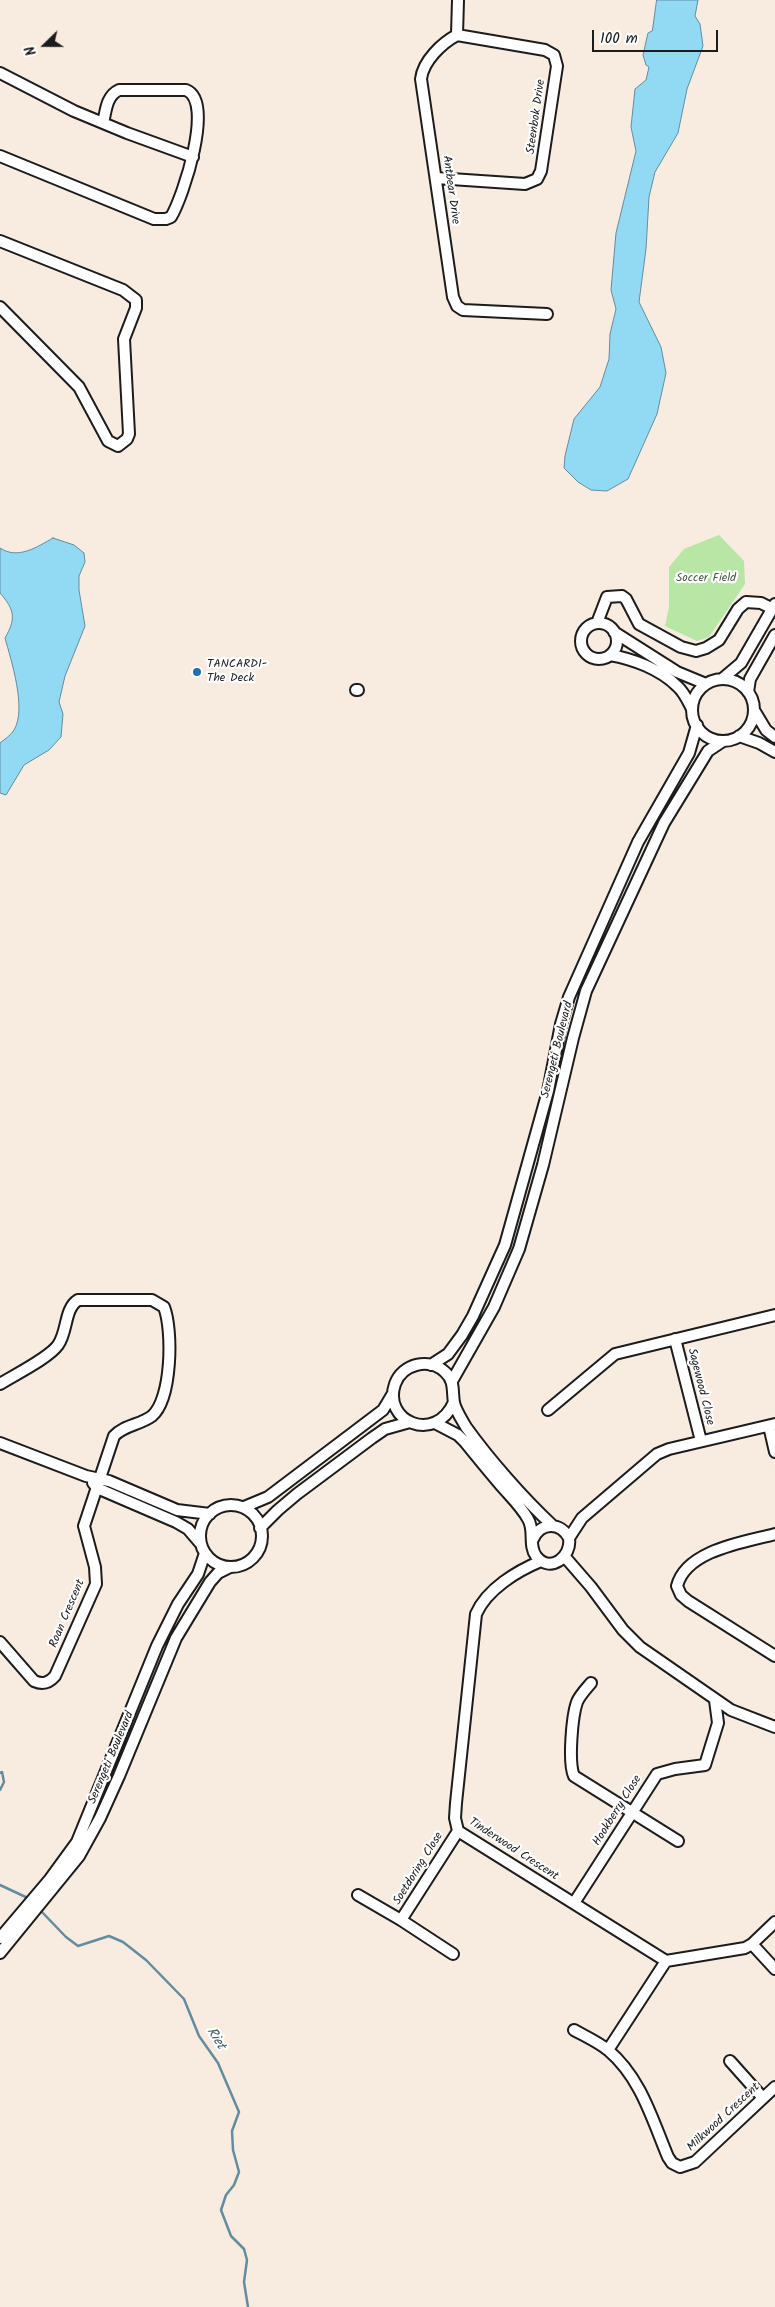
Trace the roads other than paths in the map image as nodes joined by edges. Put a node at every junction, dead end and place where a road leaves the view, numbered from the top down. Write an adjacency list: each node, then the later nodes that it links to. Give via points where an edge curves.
1 (458, 0): 2 (street)
2 (457, 35): 7 (street, Antbear Drive, via 442,44 421,75); 7 (street, Steenbok Drive, via 545,50 554,54 557,66 541,171 537,179 525,184)
3 (0, 72): 4 (street)
4 (103, 123): 6 (street); 6 (street, via 109,100 119,90 189,91 198,104)
5 (0, 156): 6 (street, via 154,219 170,217 174,211)
6 (193, 157)
7 (436, 178): 10 (street, Antbear Drive, via 457,306 472,312)
8 (0, 241): 9 (street, via 123,290 136,300 124,339 129,434 123,443 118,446 108,441 78,388)
9 (0, 307)
10 (547, 314)
11 (774, 607): 12 (street, via 746,602 718,640 696,651 681,647 642,626 622,596 607,597); 16 (street, via 741,663)
12 (597, 623): 13 (street, via 609,626); 15 (street, via 582,633 583,649 596,659)
13 (614, 632): 15 (street, via 616,642); 17 (street, via 677,672)
14 (775, 635): 18 (street, via 750,679)
15 (610, 655): 19 (street, via 640,663 669,679 681,690)
16 (722, 679): 17 (street); 18 (street, via 736,682)
17 (706, 684): 19 (street, via 699,690)
18 (748, 692): 20 (street)
19 (692, 709): 21 (street)
20 (754, 710): 22 (street, via 749,727); 23 (street, via 766,730)
21 (697, 725): 24 (street, via 704,735); 28 (street, Serengeti Boulevard, via 689,753 638,842 570,997 526,1173 498,1263 456,1345)
22 (739, 736): 24 (street); 25 (street)
23 (775, 737)
24 (723, 741): 29 (street, Serengeti Boulevard, via 708,751 664,823 586,990 519,1250 494,1307)
25 (775, 752)
26 (775, 1315): 27 (street, Sagewood Close)
27 (675, 1340): 33 (street, Sagewood Close, via 615,1354); 37 (street, Sagewood Close)
28 (432, 1365): 29 (street, via 445,1372); 31 (street, via 416,1364 407,1368 400,1375)
29 (452, 1381): 32 (street)
30 (0, 1384): 41 (street, Roan Crescent, via 56,1348 70,1307 78,1300 152,1300 164,1307 168,1348 166,1388 154,1414 114,1436)
31 (393, 1393): 34 (street, via 398,1412); 44 (street, via 383,1410 268,1496)
32 (454, 1402): 35 (street, via 450,1412); 40 (street, via 466,1427)
33 (548, 1410)
34 (410, 1422): 35 (street); 48 (street, via 385,1429 372,1438 278,1510)
35 (435, 1423): 40 (street, via 458,1435)
36 (772, 1425): 37 (street); 39 (street)
37 (701, 1441): 46 (street, via 657,1454)
38 (0, 1443): 41 (street)
39 (775, 1452)
40 (503, 1480): 47 (street); 51 (street, via 528,1518)
41 (98, 1483): 42 (street); 43 (street); 57 (street, Roan Crescent, via 84,1526 96,1584 55,1676 47,1683 34,1681)
42 (140, 1494): 43 (street); 45 (street, via 178,1510)
43 (136, 1504): 52 (street, via 185,1526)
44 (244, 1508): 45 (street, via 223,1506); 48 (street, via 253,1514)
45 (210, 1514): 52 (street, via 200,1534)
46 (582, 1518): 47 (street); 50 (street)
47 (555, 1526): 50 (street); 51 (street, via 540,1529)
48 (260, 1528): 55 (street, via 261,1543 257,1553 250,1561)
49 (775, 1534): 58 (street, via 709,1553 685,1572 677,1586 688,1601)
50 (569, 1538): 53 (street)
51 (532, 1542): 54 (street, via 533,1551); 56 (street, Tinderwood Crescent)
52 (203, 1549): 55 (street, via 212,1560); 67 (street, Serengeti Boulevard, via 198,1574 178,1604 157,1646 77,1842)
53 (565, 1557): 54 (street, via 552,1563); 60 (street, via 640,1647)
54 (541, 1561): 56 (street, Tinderwood Crescent)
55 (230, 1567): 67 (street, Serengeti Boulevard, via 210,1582 176,1638 100,1818 79,1856)
56 (521, 1569): 65 (street, Tinderwood Crescent, via 480,1604 476,1614 456,1803)
57 (0, 1642)
58 (775, 1656)
59 (591, 1683): 64 (street, via 577,1703 570,1763 572,1771 579,1781)
60 (715, 1700): 61 (street); 62 (street)
61 (731, 1710): 62 (street); 63 (street)
62 (718, 1723): 64 (street, Hookberry Close, via 705,1765 657,1774)
63 (775, 1727)
64 (633, 1813): 66 (street); 69 (street, Hookberry Close)
65 (458, 1831): 69 (street, Tinderwood Crescent); 70 (street, Soetdoring Close)
66 (678, 1841)
67 (53, 1882): 72 (street, Serengeti Boulevard); 74 (street, Serengeti Boulevard)
68 (358, 1895): 70 (street, Soetdoring Close)
69 (574, 1903): 76 (street, Tinderwood Crescent)
70 (402, 1920): 75 (street, Soetdoring Close)
71 (775, 1922): 73 (street)
72 (0, 1938)
73 (752, 1944): 76 (street, via 745,1948); 77 (street)
74 (0, 1953)
75 (453, 1954)
76 (666, 1961): 79 (street)
77 (775, 1968)
78 (574, 2030): 79 (street, Milkwood Crescent)
79 (608, 2050): 82 (street, Milkwood Crescent, via 635,2080 668,2158 680,2167 695,2162)
80 (730, 2061): 82 (street)
81 (775, 2086): 82 (street, Milkwood Crescent)
82 (763, 2098)

